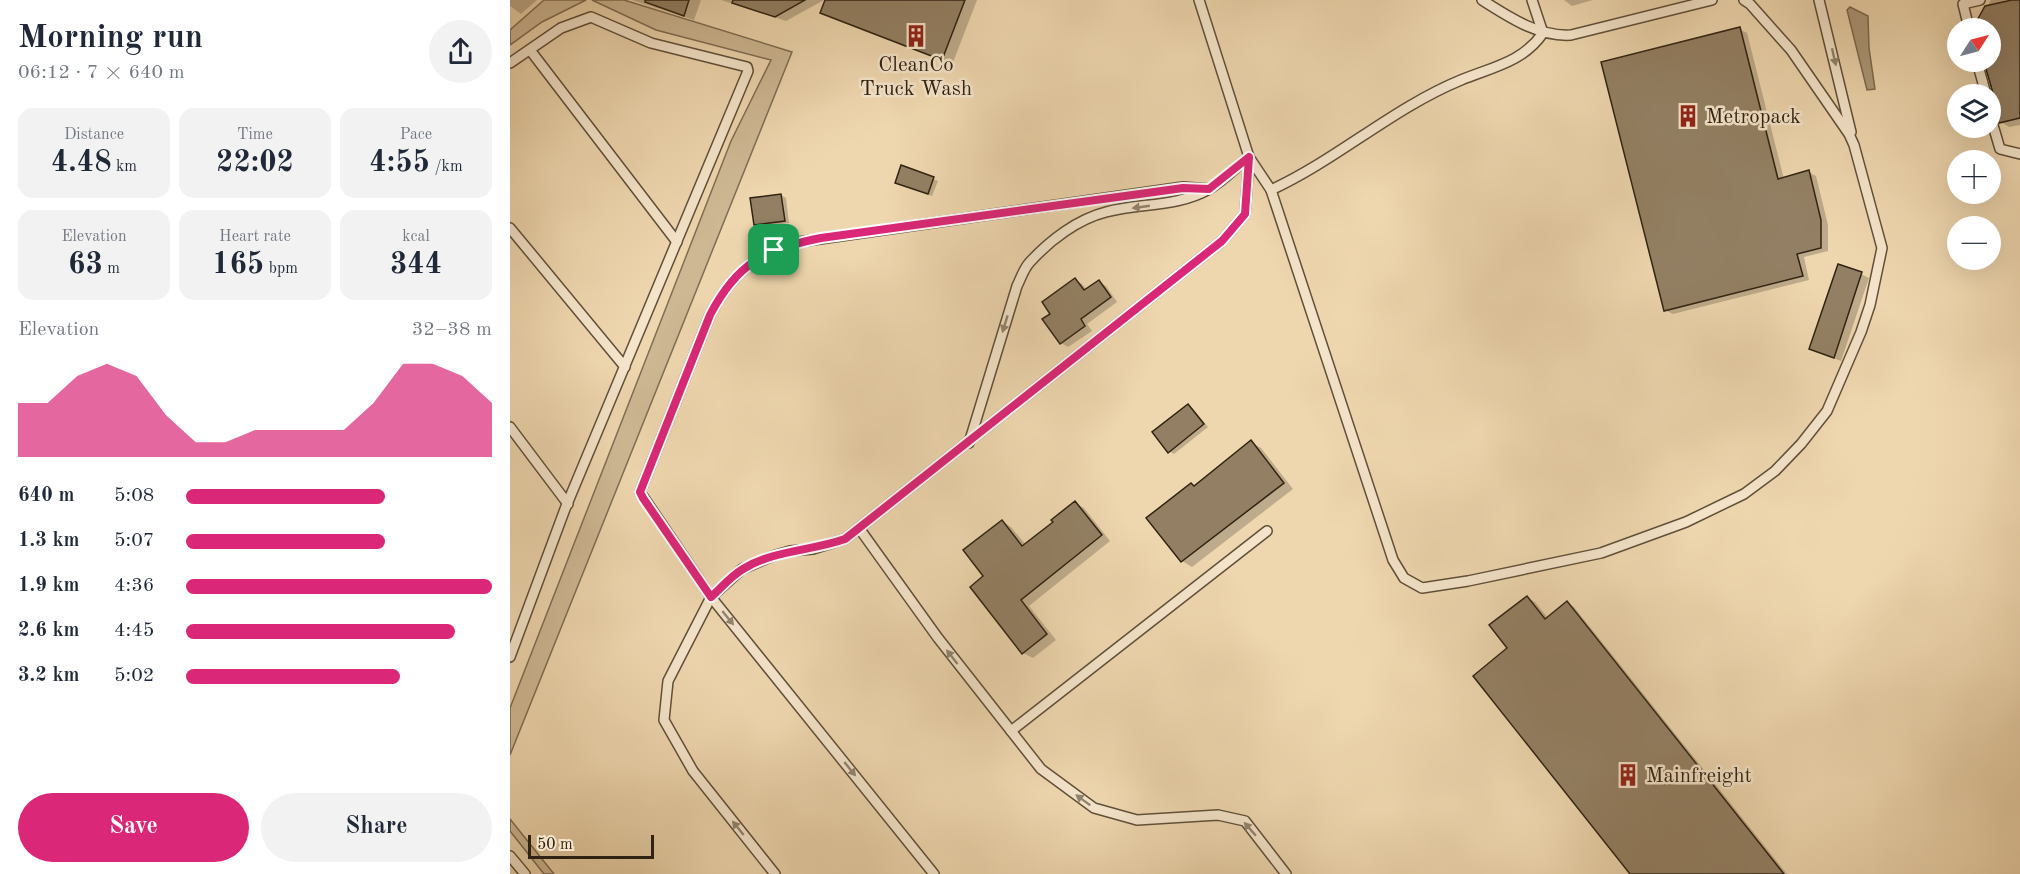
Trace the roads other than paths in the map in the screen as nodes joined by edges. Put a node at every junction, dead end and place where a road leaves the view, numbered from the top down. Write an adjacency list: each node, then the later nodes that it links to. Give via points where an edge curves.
1 (1199, 0): 15 (lane)
2 (1482, 0): 9 (lane)
3 (1533, 0): 9 (lane)
4 (1713, 0): 9 (lane, via 1571,35)
5 (1744, 0): 13 (lane, via 1791,50 1840,119)
6 (1819, 0): 13 (lane, one-way to 13)
7 (1980, 0): 8 (lane, via 1963,4)
8 (1966, 18)
9 (1543, 33): 17 (lane, via 1518,58 1420,100)
10 (530, 50): 11 (lane); 19 (lane); 19 (lane, via 561,28 591,17 651,43 747,67)
11 (510, 63)
12 (1997, 138): 14 (lane, via 2000,149)
13 (1856, 150): 17 (lane, via 1882,248 1870,305 1827,411 1775,471 1744,494 1686,522 1600,552 1422,588 1404,578 1393,560)
14 (2020, 154)
15 (1249, 157): 16 (lane); 17 (lane); 22 (lane, via 1245,214 1222,241)
16 (1209, 189): 22 (lane, one-way to 22, via 1149,206 1106,212 1076,224 1028,263 1017,286); 26 (lane, via 1183,188 821,238 774,250 746,267 723,292 710,315 640,492)
17 (1271, 190)
18 (510, 228): 20 (lane)
19 (677, 242): 20 (lane)
20 (625, 367): 23 (lane)
21 (510, 427): 23 (lane)
22 (969, 443): 24 (lane)
23 (568, 504): 27 (lane)
24 (859, 528): 26 (lane, via 845,539 772,556 742,569); 28 (lane, one-way to 24)
25 (1268, 531): 28 (lane)
26 (711, 597): 31 (lane, one-way to 26, via 693,771 664,720 668,681); 32 (lane, one-way to 32)
27 (510, 657)
28 (1011, 731): 33 (lane, one-way to 28, via 1245,821 1218,815 1137,820 1094,808 1041,769)
29 (510, 857): 30 (lane)
30 (525, 874)
31 (775, 874)
32 (934, 874)
33 (1286, 874)

